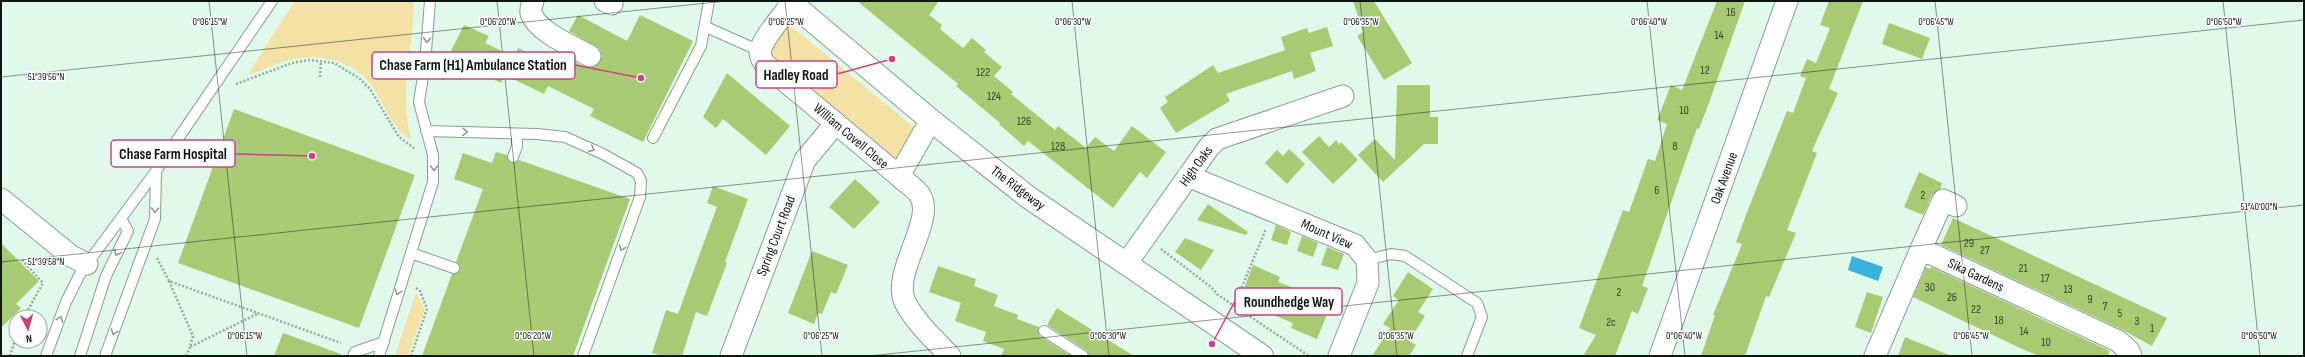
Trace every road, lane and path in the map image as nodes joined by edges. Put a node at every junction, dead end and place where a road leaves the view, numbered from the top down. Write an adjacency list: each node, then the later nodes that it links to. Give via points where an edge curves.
1 (272, 1): 21 (lane)
2 (430, 1): 16 (lane, one-way to 16, via 419,102)
3 (533, 1): 9 (street, via 531,12 548,33)
4 (709, 1): 7 (lane)
5 (1787, 1): 61 (street, Oak Avenue)
6 (791, 2): 8 (street, via 770,32); 14 (main road, The Ridgeway)
7 (706, 27): 8 (lane); 18 (lane, via 701,46)
8 (760, 52): 15 (street, William Covell Close, via 761,59 767,66)
9 (590, 56)
10 (321, 61): 11 (path); 12 (path, via 292,63); 19 (path, via 345,68 359,78 370,89 399,137)
11 (320, 77)
12 (236, 84)
13 (1343, 96): 23 (street, High Oaks, via 1224,135 1208,147)
14 (933, 122): 22 (street, William Covell Close, via 924,132); 35 (main road, The Ridgeway, via 1028,197)
15 (836, 123): 22 (street, William Covell Close); 54 (street, Spring Court Road, via 805,160)
16 (426, 131): 17 (lane, one-way to 17); 30 (lane, one-way to 30, via 433,155 433,182)
17 (517, 134): 20 (lane, via 517,146); 53 (lane, one-way to 53, via 564,137 629,167 637,173 641,181 640,197)
18 (653, 138)
19 (417, 150)
20 (513, 157)
21 (156, 171): 27 (lane); 48 (lane, one-way to 48, via 155,219)
22 (899, 176): 55 (street, William Covell Close, via 920,195 923,208 921,224 902,285 905,301 928,333)
23 (1188, 176): 26 (street, Mount View); 28 (street, High Oaks)
24 (1, 199): 34 (street, via 71,256)
25 (1956, 206): 29 (street, via 1943,200)
26 (1273, 211): 33 (street, Mount View, via 1355,245); 39 (path)
27 (121, 218): 34 (lane); 47 (lane, one-way to 47, via 128,232 106,276)
28 (1146, 237): 35 (street, High Oaks); 39 (path)
29 (1921, 249): 62 (street); 63 (street, Sika Gardens, via 2118,341 2129,350)
30 (411, 253): 36 (lane); 43 (lane, one-way to 43)
31 (156, 256): 37 (path)
32 (22, 260): 40 (path, via 43,283)
33 (1367, 260): 59 (street, Mount View, via 1368,283); 60 (lane, via 1391,254 1405,256 1477,302 1482,317)
34 (86, 264): 46 (lane, one-way to 34, via 66,302)
35 (1126, 264): 57 (main road, The Ridgeway)
36 (454, 268)
37 (169, 281): 41 (path); 45 (path, via 193,336)
38 (413, 286): 52 (path, via 420,291 428,309)
39 (1234, 306): 58 (path)
40 (28, 309)
41 (258, 314): 44 (path); 45 (path)
42 (1044, 331): 56 (lane)
43 (384, 342): 50 (lane, via 354,352); 51 (lane)
44 (341, 343)
45 (190, 347): 49 (path)
46 (46, 356)
47 (80, 356)
48 (105, 356)
49 (186, 356)
50 (353, 356)
51 (379, 356)
52 (411, 356)
53 (583, 356)
54 (731, 356)
55 (950, 356)
56 (1083, 356)
57 (1262, 356)
58 (1309, 356)
59 (1339, 356)
60 (1468, 356)
61 (1660, 356)
62 (1875, 356)
63 (2131, 356)

